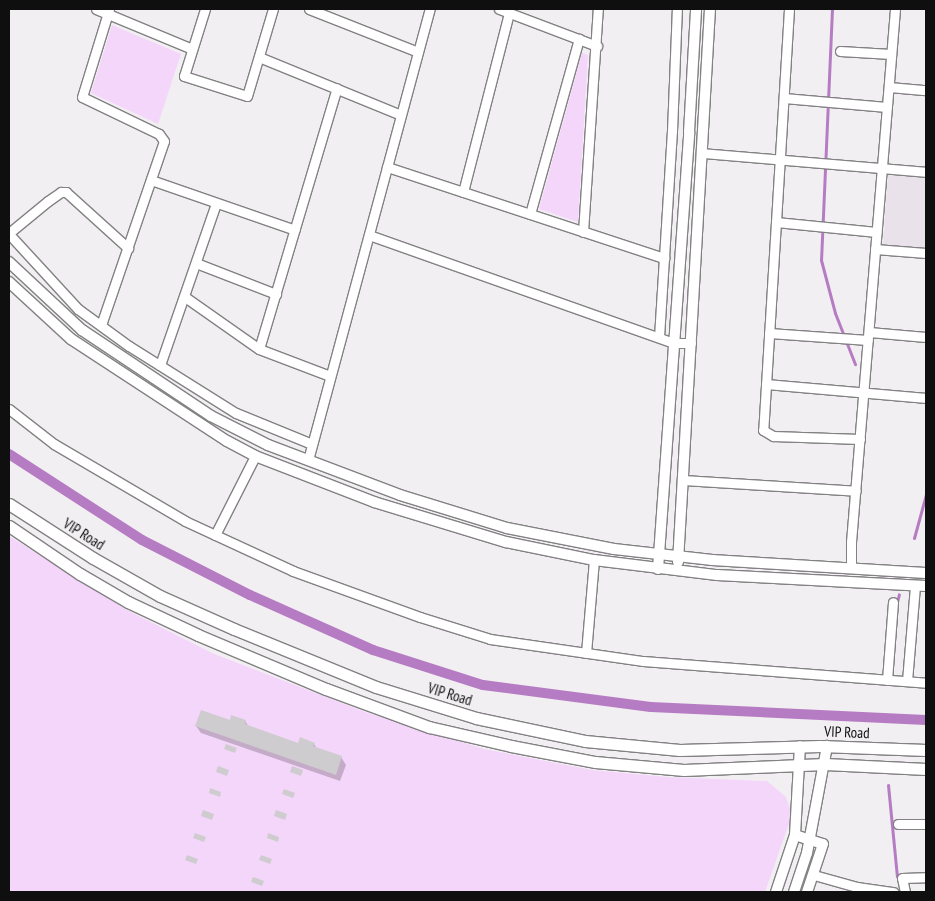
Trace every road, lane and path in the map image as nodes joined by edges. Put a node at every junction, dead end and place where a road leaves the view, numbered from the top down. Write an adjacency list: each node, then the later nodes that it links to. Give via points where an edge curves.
1 (96, 9): 13 (street)
2 (205, 9): 17 (street)
3 (273, 9): 21 (street)
4 (309, 9): 19 (street)
5 (430, 9): 19 (street)
6 (499, 9): 14 (street)
7 (598, 9): 16 (street)
8 (676, 9): 46 (street)
9 (696, 9): 57 (street)
10 (710, 9): 28 (street)
11 (789, 9): 25 (street)
12 (895, 9): 20 (street)
13 (108, 11): 17 (street); 33 (street, via 82,97 159,134 164,141)
14 (510, 13): 15 (street); 34 (street)
15 (579, 39): 16 (street); 36 (street)
16 (597, 46): 39 (street)
17 (192, 49): 21 (street, via 184,76 247,96)
18 (840, 51): 20 (street)
19 (418, 52): 27 (street)
20 (891, 54): 22 (street)
21 (259, 56): 23 (street)
22 (889, 87): 24 (street); 26 (street)
23 (336, 88): 27 (street); 38 (street)
24 (926, 90)
25 (784, 98): 26 (street); 29 (street)
26 (887, 107): 31 (street)
27 (402, 115): 30 (street)
28 (702, 153): 29 (street); 58 (street)
29 (780, 160): 31 (street); 37 (street)
30 (387, 167): 34 (street); 42 (street)
31 (882, 168): 32 (street); 40 (street)
32 (926, 172)
33 (151, 180): 35 (street); 43 (street)
34 (463, 192): 36 (street)
35 (216, 203): 38 (street); 48 (street)
36 (530, 214): 39 (street)
37 (776, 222): 40 (street); 53 (street)
38 (294, 230): 50 (street)
39 (583, 232): 46 (street)
40 (877, 232): 44 (street)
41 (9, 234): 43 (street, via 48,201 66,192); 52 (street, via 78,309)
42 (369, 235): 55 (street); 61 (street)
43 (128, 248): 52 (street)
44 (875, 249): 45 (street); 54 (street)
45 (926, 253)
46 (664, 258): 55 (street)
47 (9, 262): 69 (street, via 82,330 211,416 268,445)
48 (196, 263): 50 (street); 51 (street)
49 (9, 282): 68 (street, via 71,339)
50 (276, 294): 59 (street)
51 (185, 297): 59 (street); 60 (street)
52 (101, 325): 60 (street)
53 (769, 333): 54 (street, via 852,339); 62 (street)
54 (868, 336): 56 (street); 63 (street)
55 (659, 337): 57 (street)
56 (926, 337)
57 (674, 343): 58 (street); 75 (street)
58 (690, 343): 70 (street)
59 (259, 349): 61 (street)
60 (160, 365): 67 (street, via 236,413)
61 (330, 376): 67 (street)
62 (766, 384): 63 (street); 66 (street, via 763,430 766,434)
63 (864, 392): 64 (street); 66 (street)
64 (926, 398)
65 (9, 409): 74 (street, via 54,444 185,521)
66 (860, 439): 71 (street)
67 (312, 444): 69 (street)
68 (255, 456): 74 (street); 77 (street, via 374,502 487,536)
69 (308, 460): 75 (street, via 400,495 507,528 614,549)
70 (682, 480): 71 (street); 76 (street)
71 (856, 491): 78 (street)
72 (9, 504): 89 (main road, VIP Road, via 92,558 177,603 376,687 467,715 584,741 680,750)
73 (9, 526): 94 (main road, via 128,602 326,689 429,727 595,762 684,770)
74 (215, 535): 85 (street, via 293,571 420,617 490,639)
75 (659, 554): 76 (street); 79 (street)
76 (678, 556): 78 (street); 80 (street)
77 (594, 560): 79 (street); 85 (street)
78 (851, 568): 81 (street)
79 (658, 569): 80 (street)
80 (677, 571): 82 (street, via 817,582)
81 (926, 573)
82 (915, 585): 83 (street); 87 (street)
83 (926, 586)
84 (893, 602): 86 (street)
85 (586, 653): 86 (street, via 643,661)
86 (887, 680): 87 (street)
87 (907, 681): 88 (street)
88 (926, 683)
89 (800, 746): 90 (main road, VIP Road); 94 (street)
90 (827, 746): 91 (main road, VIP Road); 92 (street)
91 (926, 750)
92 (825, 764): 93 (main road); 94 (main road); 100 (street)
93 (864, 764): 95 (main road); 96 (street, via 893,773)
94 (798, 765): 99 (street)
95 (926, 768)
96 (926, 774)
97 (898, 824): 98 (street)
98 (926, 824)
99 (795, 835): 100 (street); 104 (street)
100 (810, 839): 101 (street, via 823,844); 105 (street)
101 (814, 875): 103 (street); 106 (street)
102 (926, 877): 108 (street, via 902,878)
103 (881, 891): 107 (street)
104 (776, 892)
105 (794, 892)
106 (808, 892)
107 (894, 892)
108 (905, 892)

